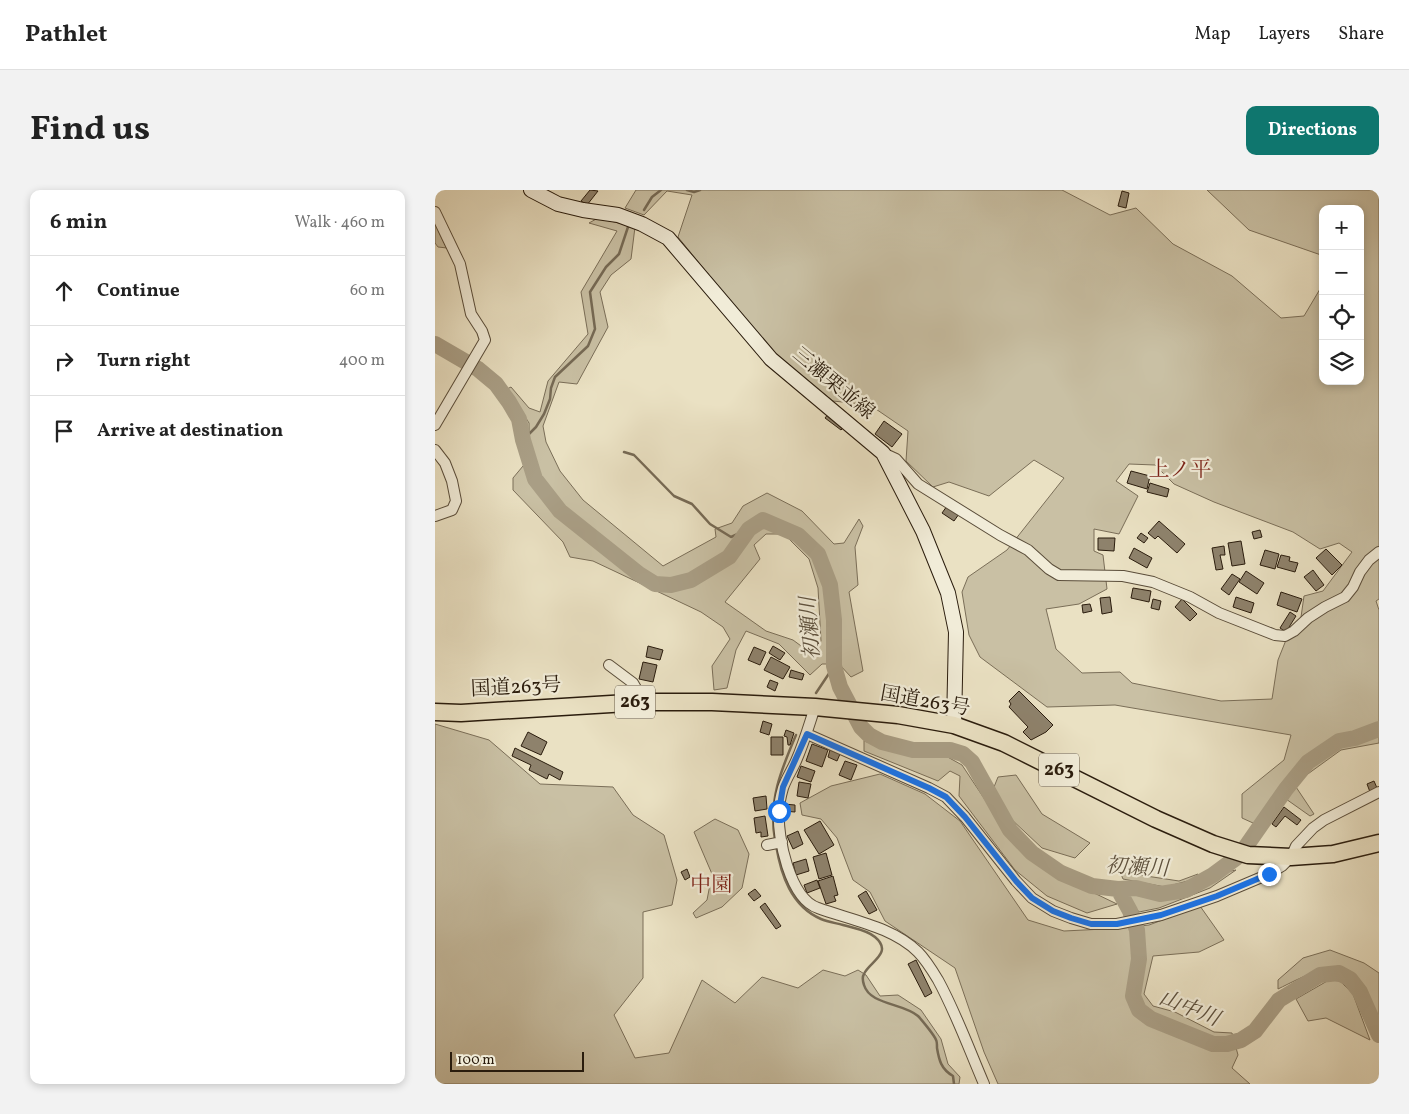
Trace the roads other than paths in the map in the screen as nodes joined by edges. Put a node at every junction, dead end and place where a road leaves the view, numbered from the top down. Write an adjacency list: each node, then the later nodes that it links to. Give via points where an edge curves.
1 (531, 190): 5 (main road, 三瀬栗並線, via 558,204 618,215 668,238 771,359)
2 (435, 212): 3 (street, via 460,264 471,314 485,340)
3 (435, 425)
4 (435, 450): 6 (street, via 445,463 456,501 452,510)
5 (883, 454): 7 (street, via 896,459 919,484 1028,550 1059,575 1123,576 1153,582 1190,597 1219,614 1275,635 1285,636 1294,631 1325,606 1345,596 1369,560); 12 (main road, 三瀬栗並線, via 923,531 948,593 956,632)
6 (435, 516)
7 (1379, 552)
8 (609, 665): 9 (street, via 633,683)
9 (644, 702): 10 (highway, 国道263号 / 263); 11 (highway, 国道263号 / 263)
10 (815, 707): 12 (highway, 国道263号 / 263, via 898,715); 13 (street)
11 (435, 712)
12 (954, 725): 18 (highway, 国道263号 / 263, via 1005,743 1213,844 1248,855)
13 (807, 734): 15 (street, via 783,787 779,811); 18 (street, via 946,797 1032,898 1053,911 1091,924 1117,924 1161,915 1254,881 1282,866)
14 (1379, 792): 18 (street, via 1313,828 1296,846)
15 (782, 842): 17 (street); 19 (street, via 790,876 799,893 815,907 889,932 919,953 948,998)
16 (1379, 843): 18 (highway, 国道263号 / 263, via 1333,854)
17 (767, 845)
18 (1291, 857)
19 (984, 1084)

